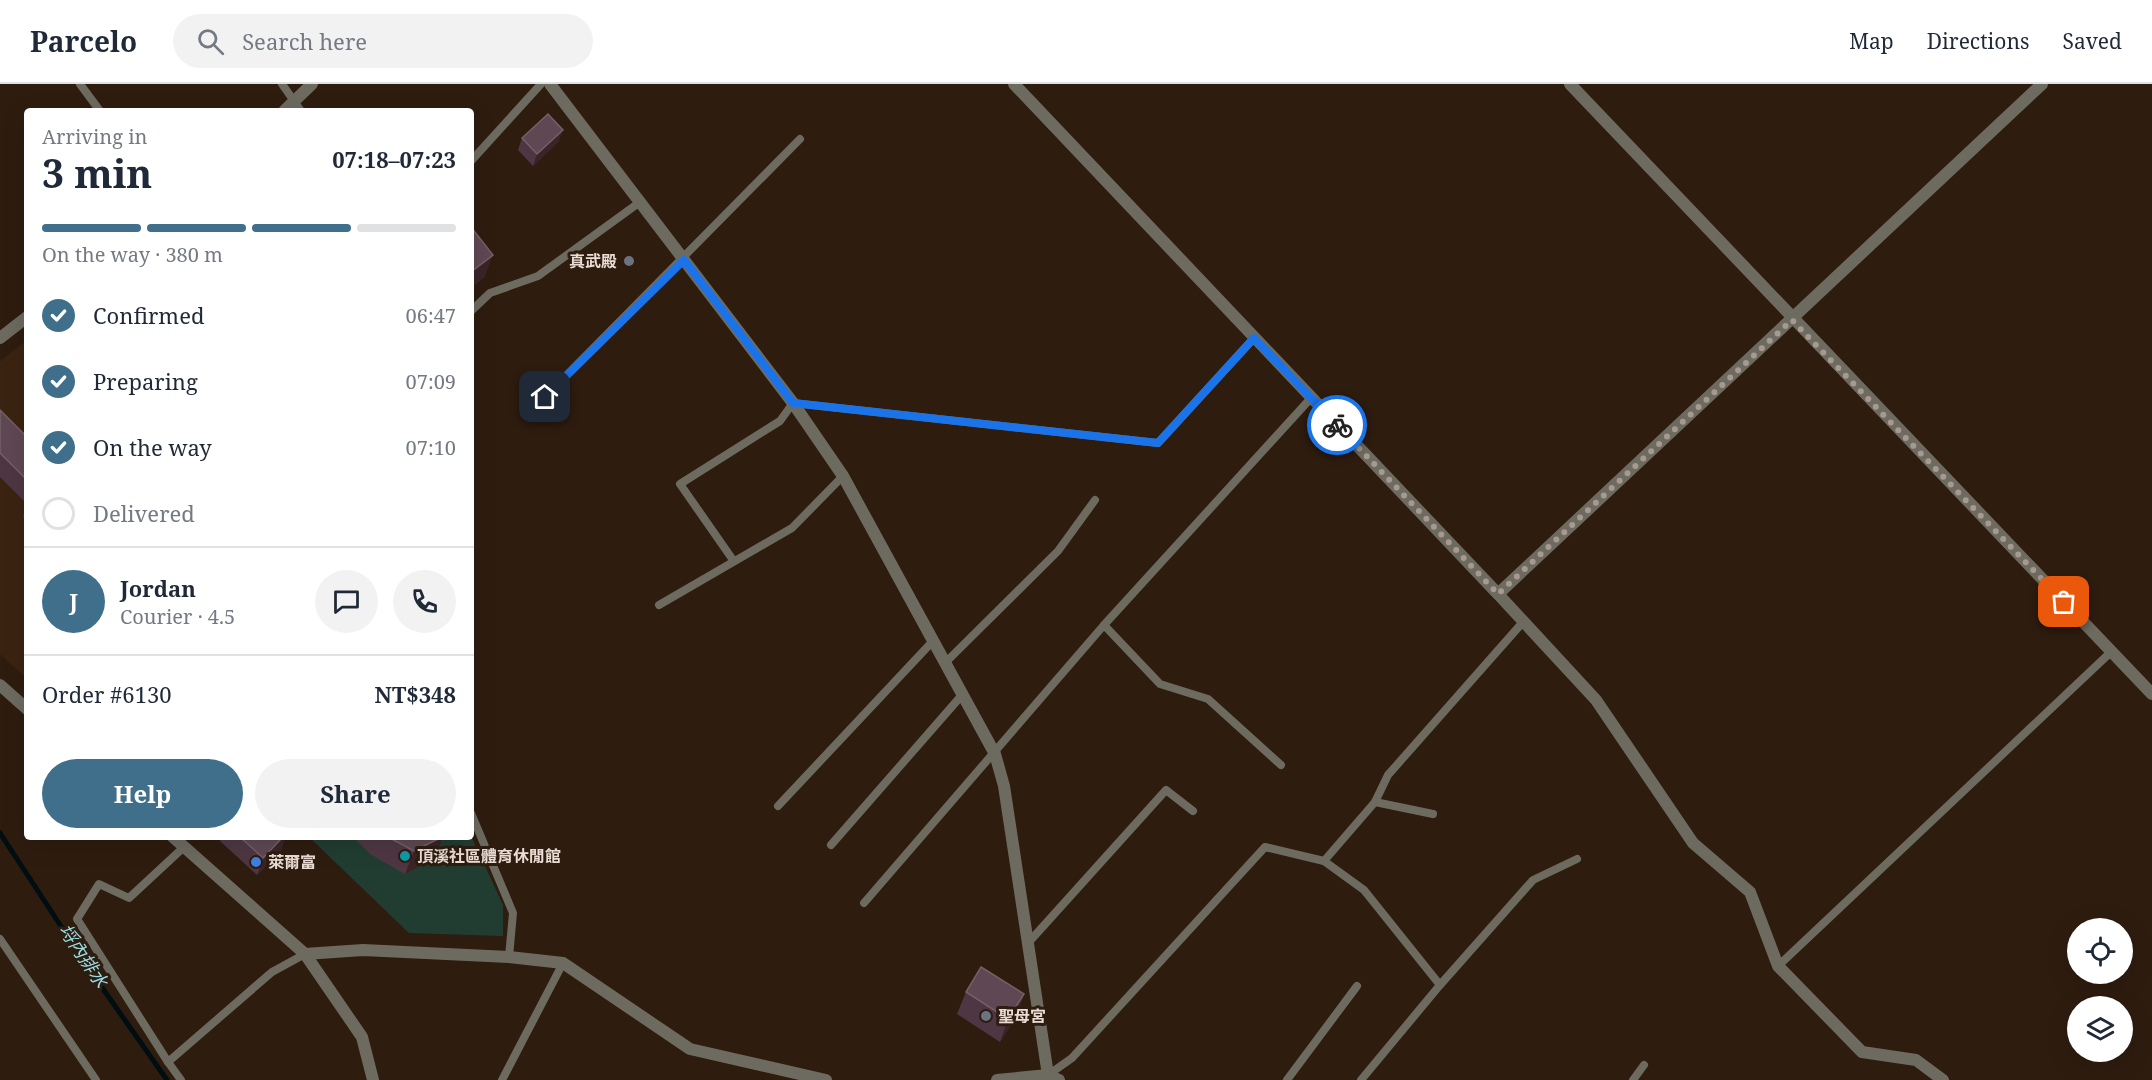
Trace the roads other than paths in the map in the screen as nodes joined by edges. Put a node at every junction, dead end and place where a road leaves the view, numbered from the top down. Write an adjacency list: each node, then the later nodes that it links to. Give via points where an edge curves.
1 (80, 84): 10 (lane)
2 (282, 84): 9 (lane)
3 (312, 84): 9 (street)
4 (541, 84): 12 (lane)
5 (550, 84): 13 (street)
6 (1014, 84): 18 (street)
7 (1570, 84): 17 (street)
8 (2042, 84): 17 (street)
9 (298, 106)
10 (98, 108)
11 (800, 139): 14 (lane)
12 (474, 158)
13 (639, 202): 14 (street); 15 (lane, via 538,276 490,293)
14 (684, 260): 20 (lane); 22 (street)
15 (474, 308)
16 (24, 319): 19 (street)
17 (1792, 320): 26 (street); 31 (street)
18 (1254, 338): 21 (street); 22 (lane, via 1158,443)
19 (0, 339)
20 (545, 397)
21 (1311, 398): 26 (street); 29 (lane)
22 (793, 403): 23 (street); 25 (lane, via 780,422 680,484)
23 (843, 476): 25 (lane, via 792,528); 30 (street)
24 (1095, 500): 32 (lane, via 1058,551)
25 (734, 560): 27 (lane)
26 (1498, 594): 28 (street)
27 (659, 605)
28 (1523, 622): 39 (lane, via 1388,775); 55 (street, via 1596,700 1693,843 1750,892)
29 (1104, 625): 37 (lane); 38 (lane, via 1160,684 1208,699)
30 (933, 641): 32 (street); 40 (lane)
31 (2112, 651): 34 (street); 55 (lane)
32 (945, 663): 35 (street)
33 (0, 685): 36 (street)
34 (2152, 694)
35 (962, 695): 37 (street); 45 (lane)
36 (24, 706)
37 (995, 754): 49 (lane); 51 (street, via 1004,786)
38 (1281, 765)
39 (1375, 802): 42 (lane); 48 (lane)
40 (778, 806)
41 (1193, 811): 51 (lane, via 1166,790)
42 (1433, 814)
43 (474, 820): 53 (lane, via 513,913)
44 (176, 840): 46 (street)
45 (831, 845)
46 (184, 847): 52 (street); 58 (lane, via 129,898 99,884 77,919)
47 (1576, 859): 56 (lane, via 1533,880)
48 (1324, 861): 56 (lane, via 1364,890); 60 (lane, via 1265,847)
49 (864, 903)
50 (0, 939): 61 (lane)
51 (1029, 942): 60 (street)
52 (305, 954): 53 (street, via 363,950); 58 (lane, via 272,972); 63 (street, via 362,1037)
53 (509, 957): 54 (street)
54 (563, 963): 64 (lane); 65 (street, via 690,1049)
55 (1778, 966): 70 (street, via 1862,1052 1916,1060)
56 (1440, 985): 68 (lane)
57 (1357, 986): 67 (lane)
58 (168, 1062): 62 (lane)
59 (1644, 1065): 69 (lane)
60 (1054, 1077): 66 (street)
61 (96, 1080)
62 (181, 1080)
63 (373, 1080)
64 (502, 1080)
65 (826, 1080)
66 (997, 1080)
67 (1287, 1080)
68 (1361, 1080)
69 (1633, 1080)
70 (1942, 1080)

